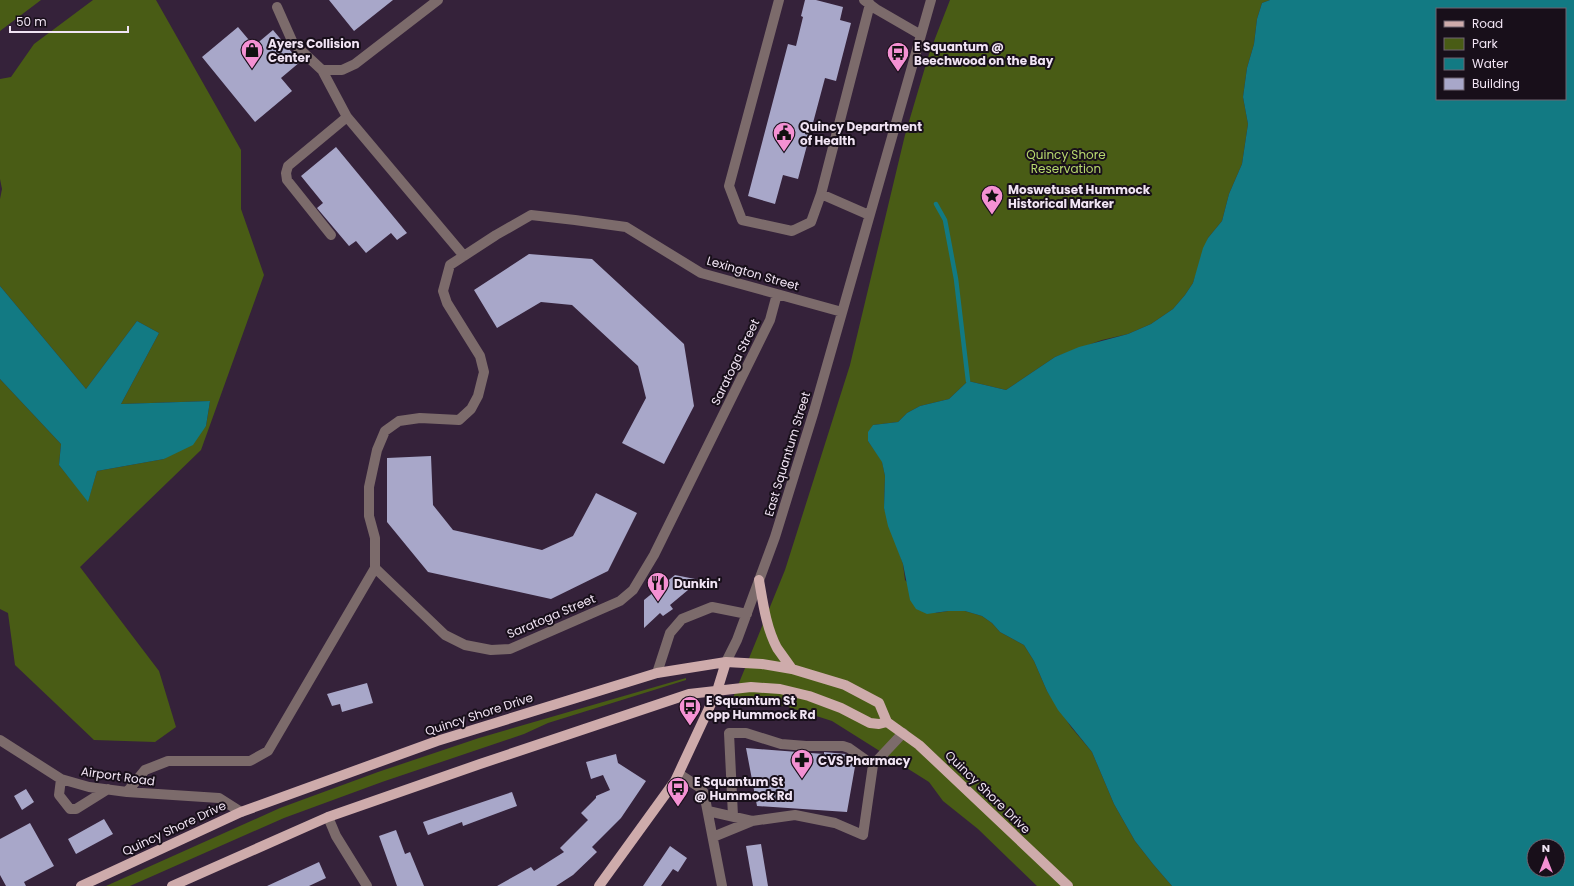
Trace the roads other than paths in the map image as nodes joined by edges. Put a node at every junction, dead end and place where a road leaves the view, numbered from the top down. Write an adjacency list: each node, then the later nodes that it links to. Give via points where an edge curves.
1 (438, 0): 7 (street, via 355,64 342,70)
2 (779, 0): 9 (street, via 729,186 742,220 792,231 812,222)
3 (932, 0): 6 (street, East Squantum Street)
4 (867, 2): 6 (street); 9 (street)
5 (277, 6): 7 (street, via 293,43)
6 (921, 35): 10 (street, East Squantum Street)
7 (322, 70): 8 (street)
8 (347, 117): 11 (street, via 288,166 286,172 287,180); 12 (street)
9 (821, 194): 10 (street)
10 (869, 215): 14 (street, East Squantum Street)
11 (330, 235)
12 (464, 256): 13 (street, Lexington Street, via 496,234 531,215 575,220 626,227 701,273); 15 (street, Lexington Street, via 450,265 443,291 447,303 480,356 484,372 478,396 471,409 459,420 420,418 399,421 385,431 377,450 369,487 369,516 375,538)
13 (777, 294): 14 (street, Lexington Street); 15 (street, Saratoga Street, via 770,320 654,555 633,590 620,601 510,649 491,650 464,645 445,635)
14 (842, 312): 16 (street, East Squantum Street, via 790,491)
15 (375, 568): 29 (street, via 268,751 250,761 168,761 145,770)
16 (759, 580): 17 (street, East Squantum Street); 19 (main road, via 771,635)
17 (746, 614): 18 (street, East Squantum Street); 20 (street, via 712,607 682,619 670,633)
18 (726, 662): 19 (main road, Quincy Shore Drive); 20 (main road, Quincy Shore Drive); 21 (main road, East Squantum Street)
19 (792, 669): 22 (main road, Quincy Shore Drive, via 838,683 879,703)
20 (657, 673): 31 (main road, Quincy Shore Drive, via 437,741)
21 (716, 690): 22 (main road, via 751,687 780,690 809,696 870,723); 26 (main road, East Squantum Street); 33 (main road, via 689,694)
22 (887, 722): 23 (main road, Quincy Shore Drive)
23 (903, 733): 25 (street); 41 (main road, Quincy Shore Drive, via 919,745)
24 (0, 740): 27 (street, Airport Road)
25 (873, 765): 32 (street, via 843,746 781,744 746,733 729,733); 34 (street, via 863,835 834,823 795,815)
26 (679, 774): 30 (street, via 699,787 704,794); 39 (main road, East Squantum Street)
27 (61, 779): 28 (street, Airport Road); 28 (street, via 59,795 70,809 76,809)
28 (108, 789): 29 (street, Airport Road)
29 (126, 792): 31 (street, Airport Road, via 219,798)
30 (708, 811): 32 (street); 35 (street)
31 (241, 812): 36 (main road, Quincy Shore Drive)
32 (733, 816): 34 (street)
33 (328, 817): 37 (main road); 38 (street, via 336,836)
34 (752, 821): 35 (street)
35 (713, 837): 40 (street)
36 (81, 886)
37 (172, 886)
38 (367, 886)
39 (599, 886)
40 (722, 886)
41 (1068, 886)

